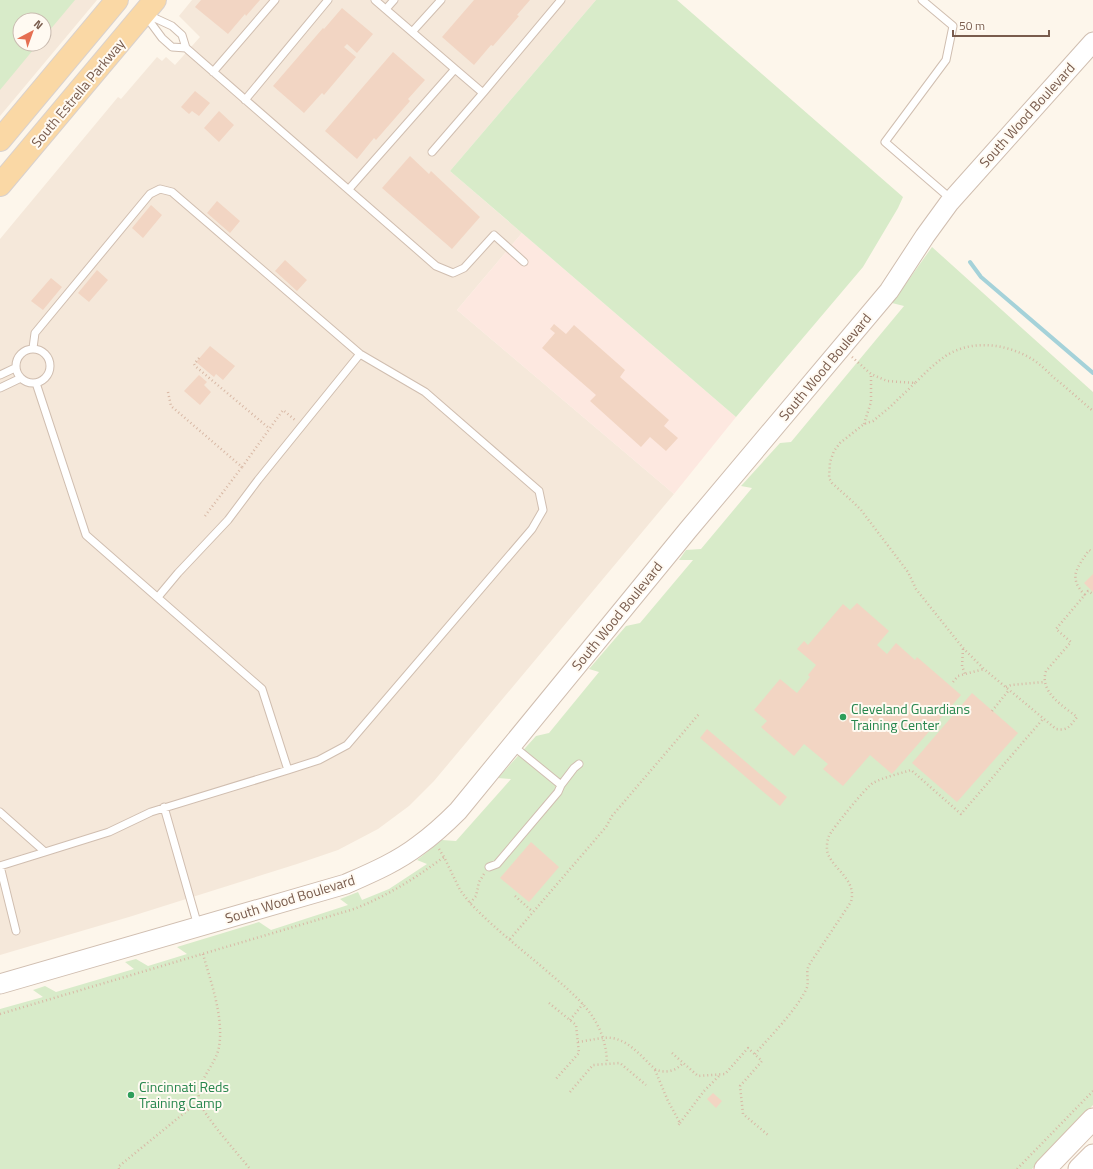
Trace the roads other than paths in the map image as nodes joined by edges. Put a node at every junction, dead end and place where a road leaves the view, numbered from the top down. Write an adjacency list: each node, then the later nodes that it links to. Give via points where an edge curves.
1 (117, 0): 18 (main road, South Estrella Parkway)
2 (275, 0): 15 (lane)
3 (328, 0): 17 (lane)
4 (375, 0): 10 (lane)
5 (394, 0): 10 (lane)
6 (441, 0): 11 (lane)
7 (561, 0): 16 (lane)
8 (922, 0): 22 (lane, via 953,26 946,60 885,142)
9 (150, 7): 13 (lane, via 182,34); 13 (lane, via 162,38 172,47); 20 (main road, South Estrella Parkway)
10 (386, 9): 11 (lane)
11 (412, 32): 14 (lane)
12 (1093, 42): 22 (street, South Wood Boulevard)
13 (186, 48): 15 (lane)
14 (455, 69): 16 (lane); 21 (lane)
15 (213, 72): 17 (lane)
16 (483, 93): 19 (lane)
17 (245, 100): 21 (lane)
18 (0, 140)
19 (432, 152)
20 (0, 185)
21 (349, 189): 23 (lane, via 436,266 453,273 464,268 494,235)
22 (952, 199): 32 (street, South Wood Boulevard, via 889,291)
23 (524, 262)
24 (33, 348): 25 (lane, via 35,333 150,194 160,189 172,192); 26 (lane, via 18,356); 29 (lane, via 48,357 50,368 45,377)
25 (360, 354): 31 (lane, via 228,520); 34 (lane, via 425,392 539,491 543,510 532,529 347,745 319,760)
26 (15, 368): 27 (lane); 28 (lane)
27 (0, 375)
28 (21, 378): 29 (lane); 30 (lane)
29 (36, 382): 31 (lane, via 86,535)
30 (0, 388)
31 (158, 597): 34 (lane, via 262,689)
32 (512, 745): 35 (lane); 41 (street, South Wood Boulevard, via 458,811 418,847 346,884)
33 (580, 764): 35 (lane)
34 (288, 770): 36 (lane)
35 (561, 785): 40 (lane, via 558,792 497,864)
36 (164, 807): 38 (lane, via 110,832); 41 (lane)
37 (0, 812): 38 (lane)
38 (45, 852): 39 (lane)
39 (0, 866): 42 (lane)
40 (489, 867)
41 (199, 927): 43 (street, South Wood Boulevard)
42 (16, 932)
43 (0, 984)
44 (1093, 1119): 46 (main road)
45 (1093, 1155): 47 (main road)
46 (1045, 1169)
47 (1080, 1169)

